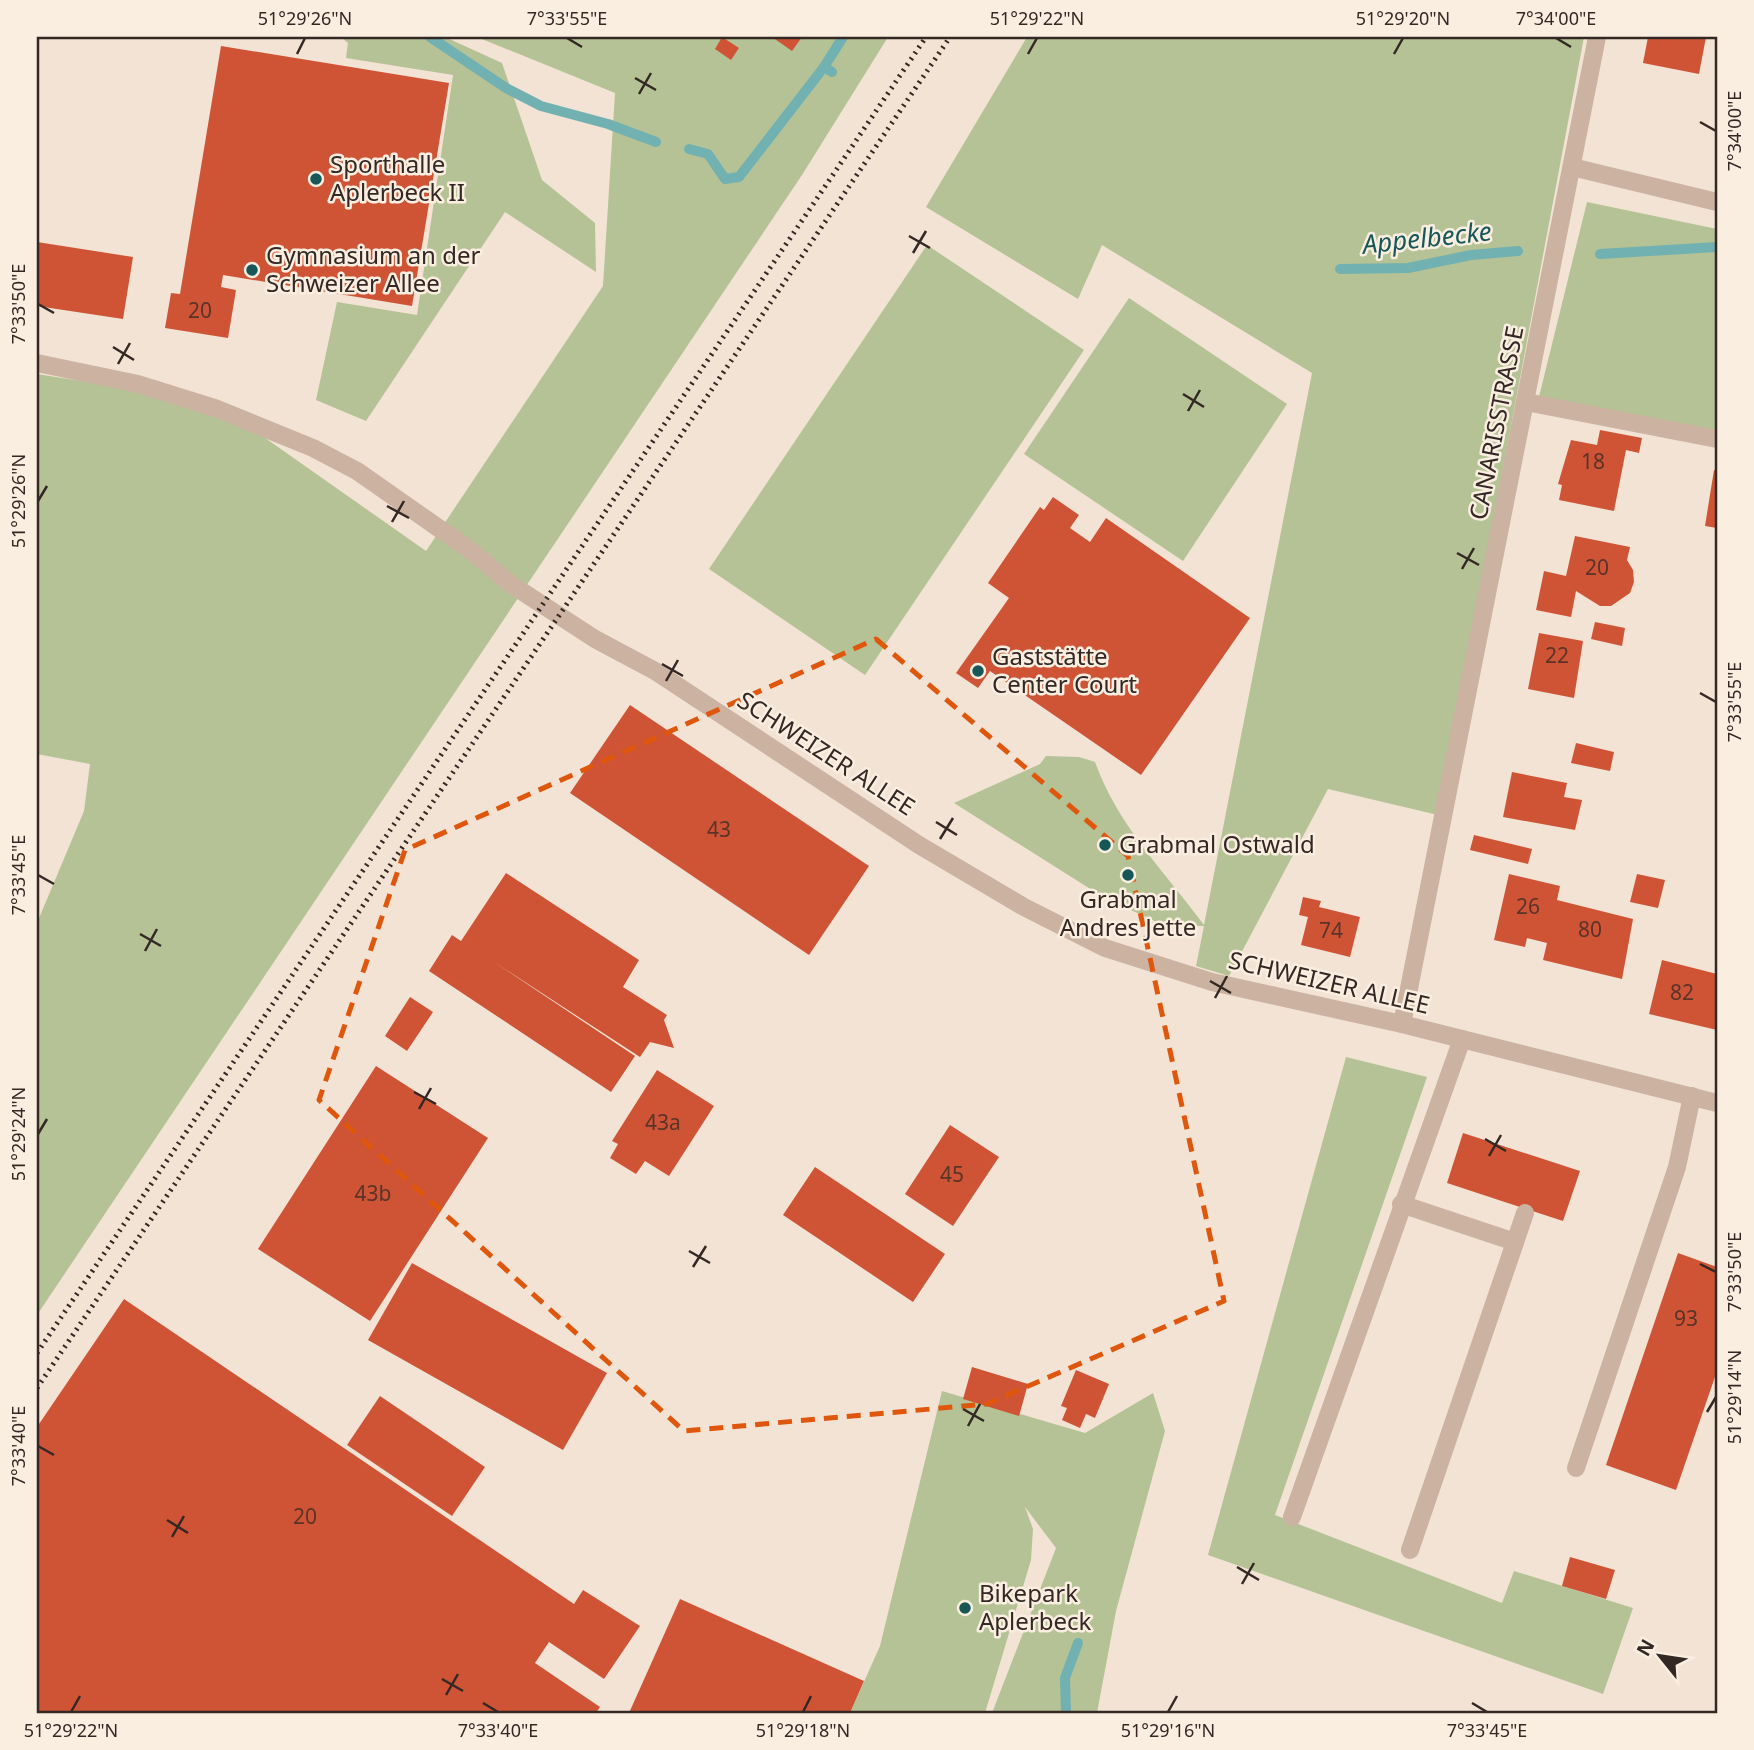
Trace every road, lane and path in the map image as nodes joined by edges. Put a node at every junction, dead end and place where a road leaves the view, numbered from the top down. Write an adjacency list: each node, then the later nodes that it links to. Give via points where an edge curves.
1 (1597, 37): 2 (street, CANARISSTRASSE)
2 (1572, 167): 3 (street); 5 (street, CANARISSTRASSE)
3 (1717, 202)
4 (37, 363): 7 (street, SCHWEIZER ALLEE, via 138,384 215,408 356,471 594,639 655,671 919,845 1105,948 1212,982)
5 (1526, 402): 6 (street); 7 (street, CANARISSTRASSE)
6 (1717, 439)
7 (1402, 1024): 8 (street, SCHWEIZER ALLEE)
8 (1462, 1039): 9 (street, SCHWEIZER ALLEE); 11 (street)
9 (1692, 1096): 10 (street, SCHWEIZER ALLEE); 14 (street, via 1677,1167)
10 (1717, 1102)
11 (1401, 1204): 13 (street); 15 (street)
12 (1525, 1213): 13 (street)
13 (1515, 1242): 16 (street)
14 (1576, 1468)
15 (1292, 1517)
16 (1410, 1550)

